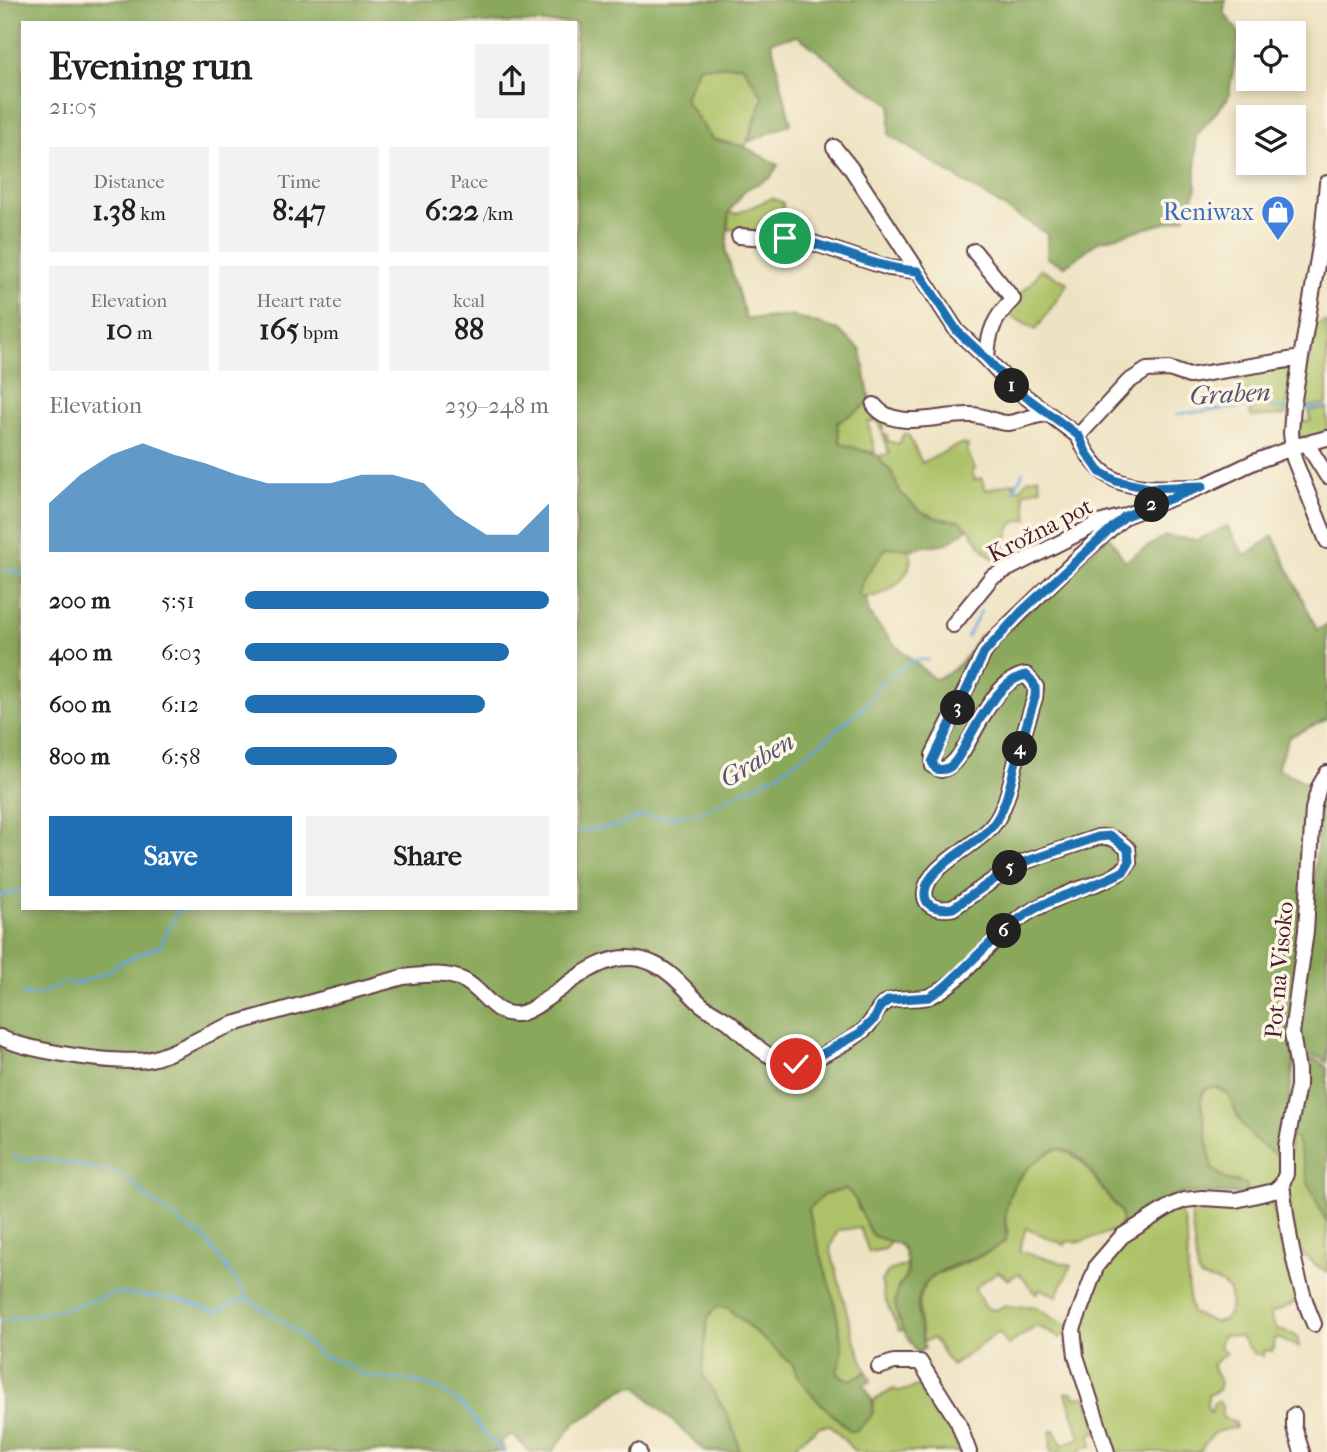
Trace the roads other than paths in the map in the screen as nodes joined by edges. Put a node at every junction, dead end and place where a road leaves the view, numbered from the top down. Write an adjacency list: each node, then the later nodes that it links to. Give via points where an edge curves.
1 (834, 147): 5 (street, Krožna pot)
2 (1327, 183): 6 (street)
3 (739, 236): 5 (street, via 807,241 889,268)
4 (974, 251): 7 (street, via 1013,299 991,328)
5 (918, 271): 7 (street, Krožna pot, via 957,331)
6 (1301, 358): 10 (street, via 1189,376 1169,369 1147,370 1128,382); 13 (street, via 1292,410)
7 (987, 359): 9 (street, Krožna pot)
8 (874, 405): 9 (street, via 879,412 897,418 926,421 973,415 1007,423)
9 (1047, 414): 10 (street, Krožna pot)
10 (1079, 436): 15 (street, Krožna pot, via 1100,472 1116,481 1149,488)
11 (1327, 438): 12 (street, Krožna pot)
12 (1307, 444): 13 (street, Krožna pot); 14 (street)
13 (1292, 449): 15 (street, Krožna pot); 17 (street)
14 (1327, 476)
15 (1203, 486): 16 (street, Krožna pot)
16 (1125, 516): 18 (street, Krožna pot, via 1099,523 992,577); 20 (street, Krožna pot, via 984,653 933,755 933,766 941,770 951,767 980,718 1012,680 1026,675 1036,687 1035,697 1010,788 994,825 937,871 925,892 926,900 941,910 953,908 1015,865 1098,837 1120,841 1128,849 1129,863 1113,877 1024,915 942,989 929,997 889,1000 867,1028 806,1061 789,1063 768,1054 673,976 634,958 598,964 519,1014 493,1007 464,981 428,974 403,977 231,1025 168,1054 131,1063 36,1048)
17 (1327, 541)
18 (953, 625)
19 (1327, 773): 21 (street, Pot na Visoko, via 1313,809 1306,931 1292,1032 1298,1086)
20 (0, 1037)
21 (1282, 1184): 22 (street, Pot na Visoko, via 1302,1296); 26 (street, via 1274,1191 1236,1200 1202,1198 1172,1205 1122,1236 1097,1265 1073,1329 1076,1356)
22 (1314, 1324)
23 (878, 1367): 25 (street, via 920,1362 958,1422)
24 (1294, 1415): 27 (street)
25 (969, 1452)
26 (1107, 1452)
27 (1302, 1452)

